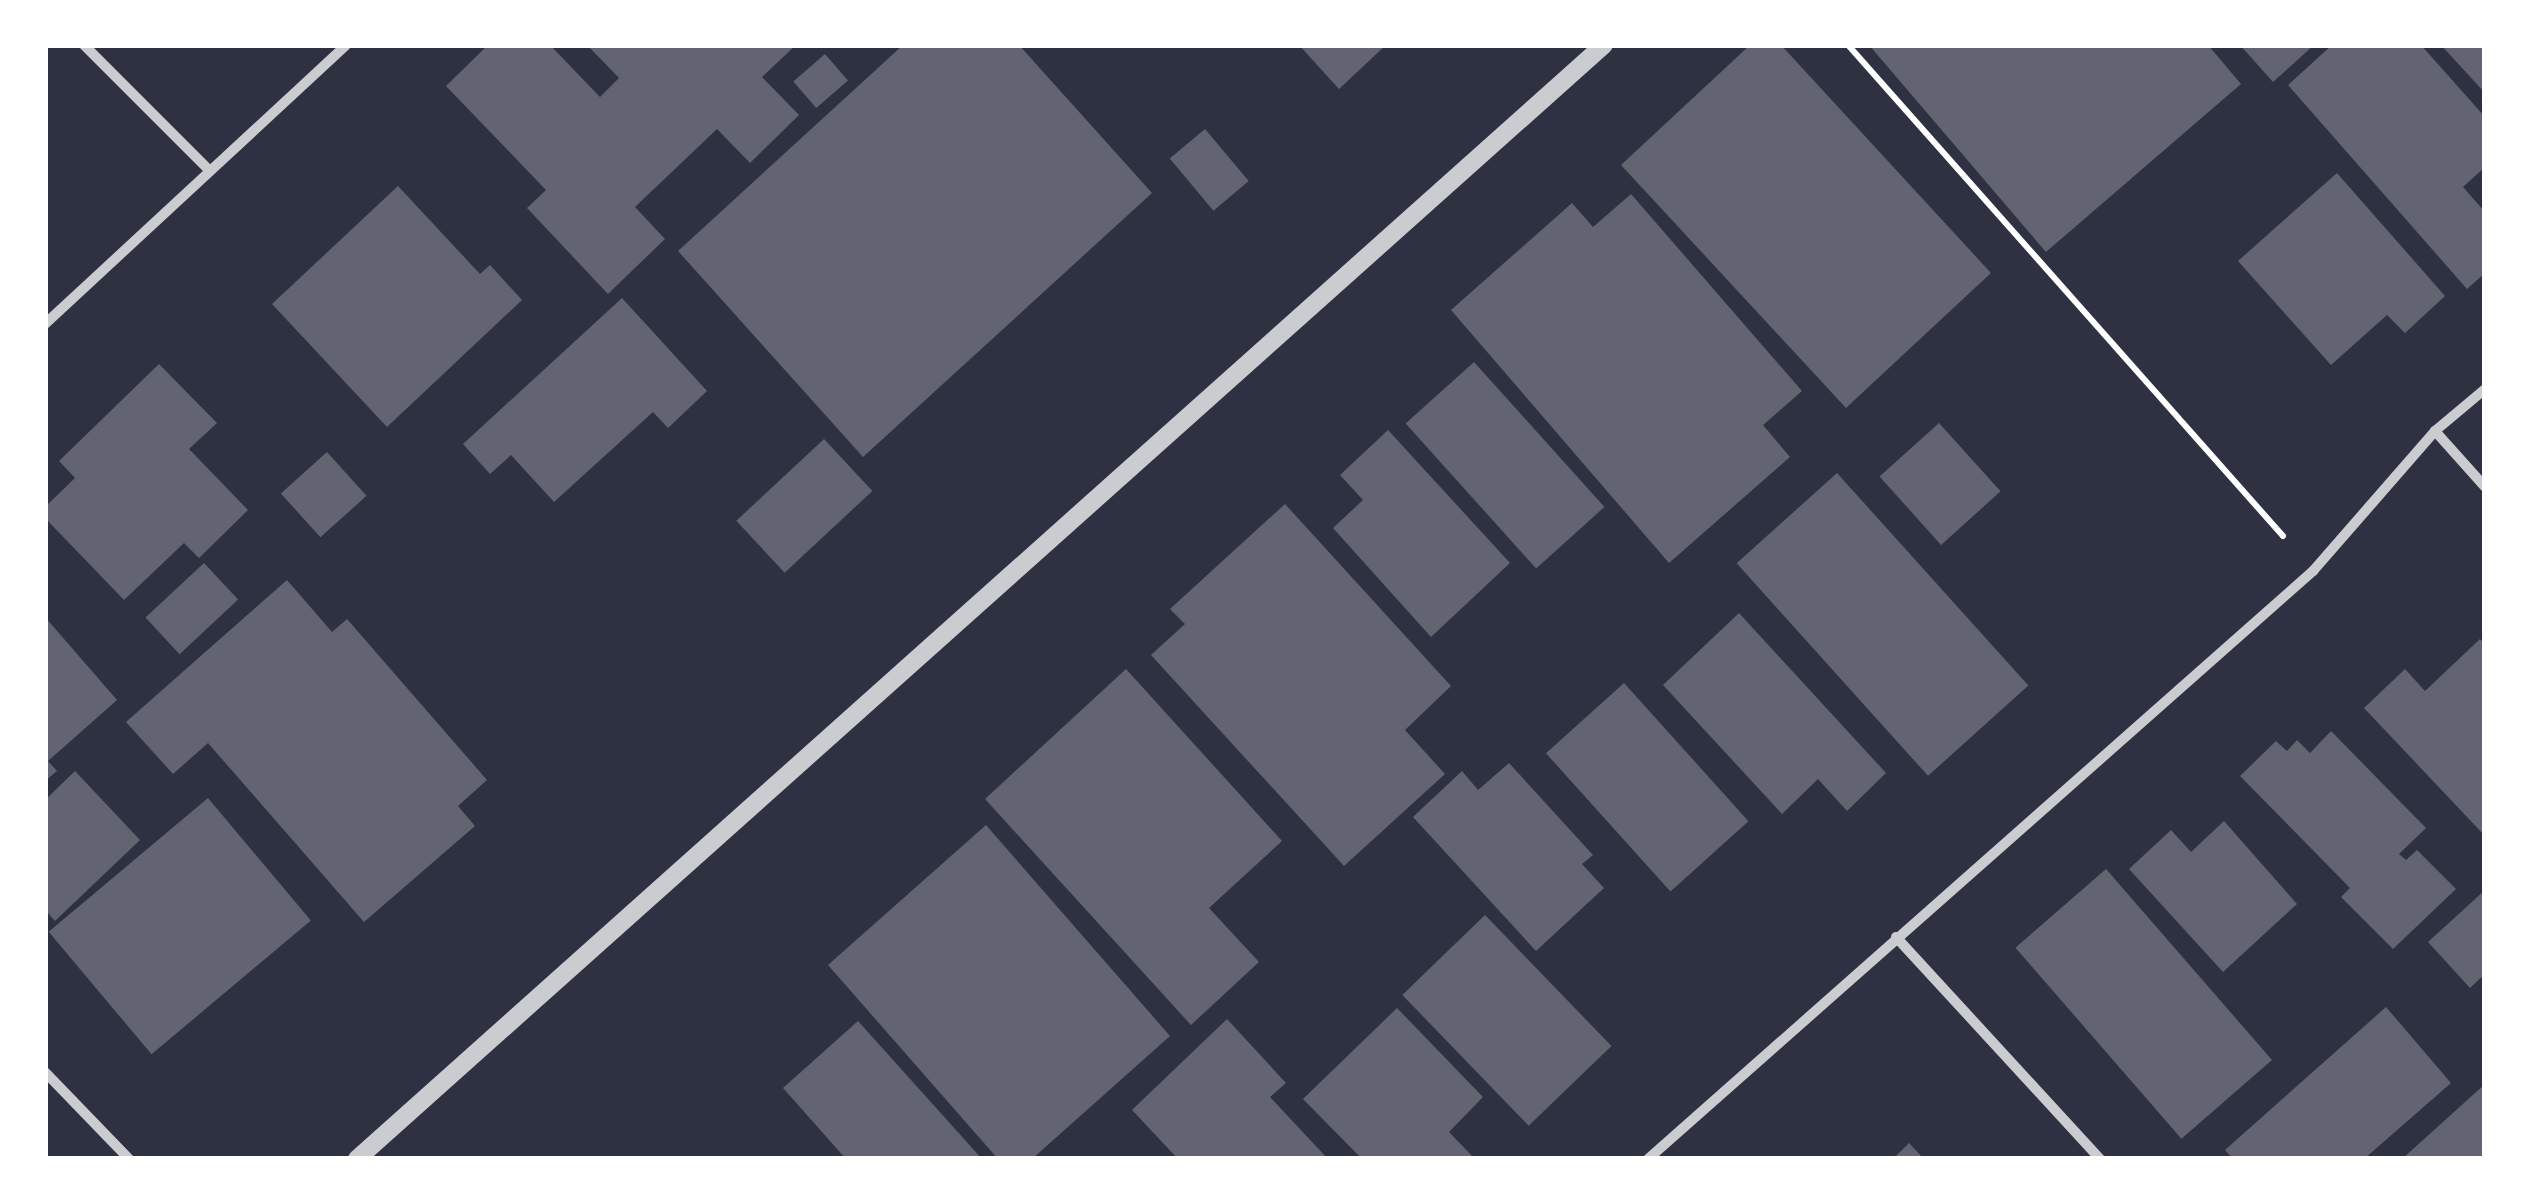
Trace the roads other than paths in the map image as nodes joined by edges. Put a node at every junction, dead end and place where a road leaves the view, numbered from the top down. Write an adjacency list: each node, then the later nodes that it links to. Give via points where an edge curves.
1 (84, 45): 4 (street)
2 (346, 45): 4 (street)
3 (1604, 45): 12 (street)
4 (208, 169): 5 (street)
5 (45, 324)
6 (2485, 389): 7 (street)
7 (2436, 430): 8 (street); 9 (street, via 2313,570)
8 (2485, 487)
9 (1896, 938): 13 (street); 14 (street)
10 (45, 1072): 11 (street)
11 (129, 1159)
12 (357, 1159)
13 (1648, 1159)
14 (2100, 1159)

